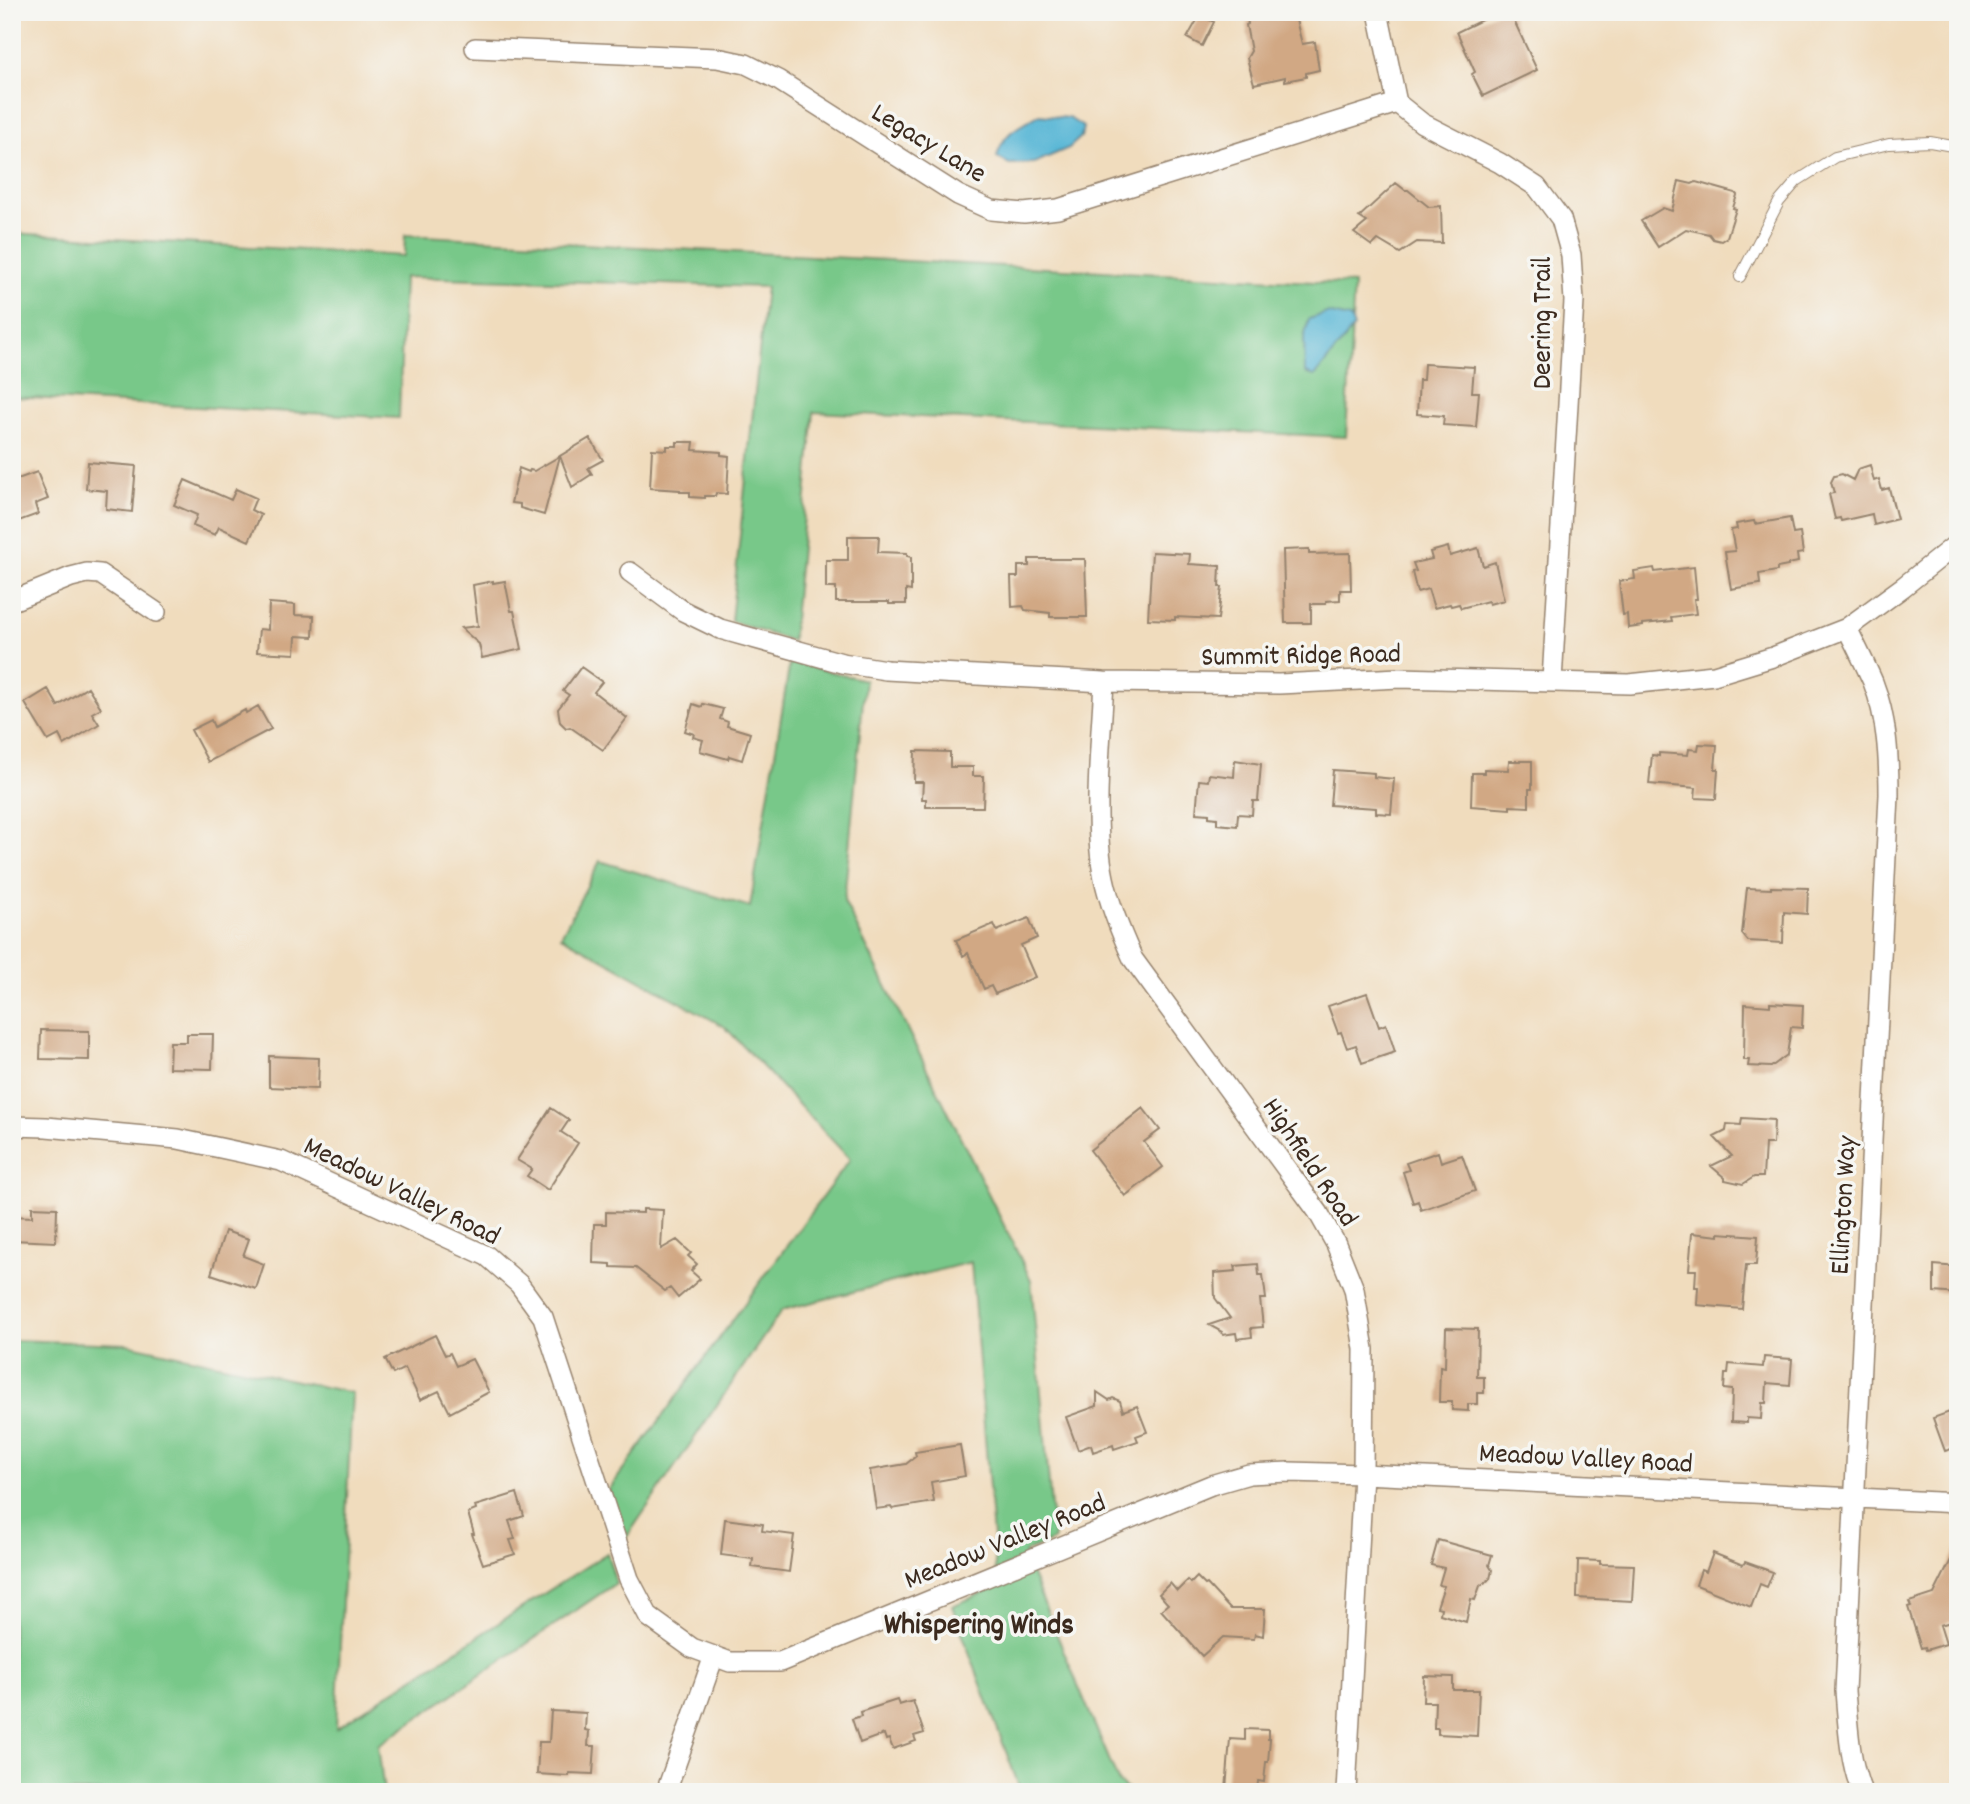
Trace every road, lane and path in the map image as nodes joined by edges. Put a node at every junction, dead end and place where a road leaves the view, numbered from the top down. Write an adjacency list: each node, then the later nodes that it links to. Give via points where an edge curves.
1 (1378, 12): 3 (street)
2 (475, 48): 3 (street, Legacy Lane, via 717,58 746,64 958,195 991,210 1024,213 1058,209)
3 (1397, 103): 11 (street, Deering Trail, via 1422,123 1537,187 1561,219 1571,255 1574,301)
4 (1958, 147): 5 (lane, via 1930,142 1889,144 1835,157 1797,181 1779,202)
5 (1740, 277)
6 (1958, 543): 10 (street, Summit Ridge Road)
7 (630, 572): 12 (street, Summit Ridge Road, via 683,611 720,629 842,663 886,670)
8 (12, 601): 9 (street, via 87,573 100,574)
9 (156, 612)
10 (1847, 628): 11 (street, Summit Ridge Road, via 1714,675 1629,684); 15 (street, Ellington Way, via 1874,684 1889,757)
11 (1552, 681): 12 (street, Summit Ridge Road)
12 (1104, 682): 14 (street, Highfield Road, via 1100,838 1103,876 1116,922 1133,960 1318,1212 1336,1244 1354,1289 1364,1349)
13 (12, 1126): 17 (street, Meadow Valley Road, via 178,1139 281,1161 487,1256 519,1284 543,1317 629,1579 649,1618 692,1648)
14 (1363, 1474): 15 (street, Meadow Valley Road); 17 (street, Meadow Valley Road, via 1249,1474 1211,1485 780,1662 730,1662); 19 (street, Highfield Road)
15 (1854, 1497): 16 (street, Meadow Valley Road); 20 (street, Ellington Way, via 1845,1691 1849,1740)
16 (1958, 1503)
17 (714, 1656): 18 (street)
18 (666, 1792)
19 (1346, 1792)
20 (1863, 1792)

